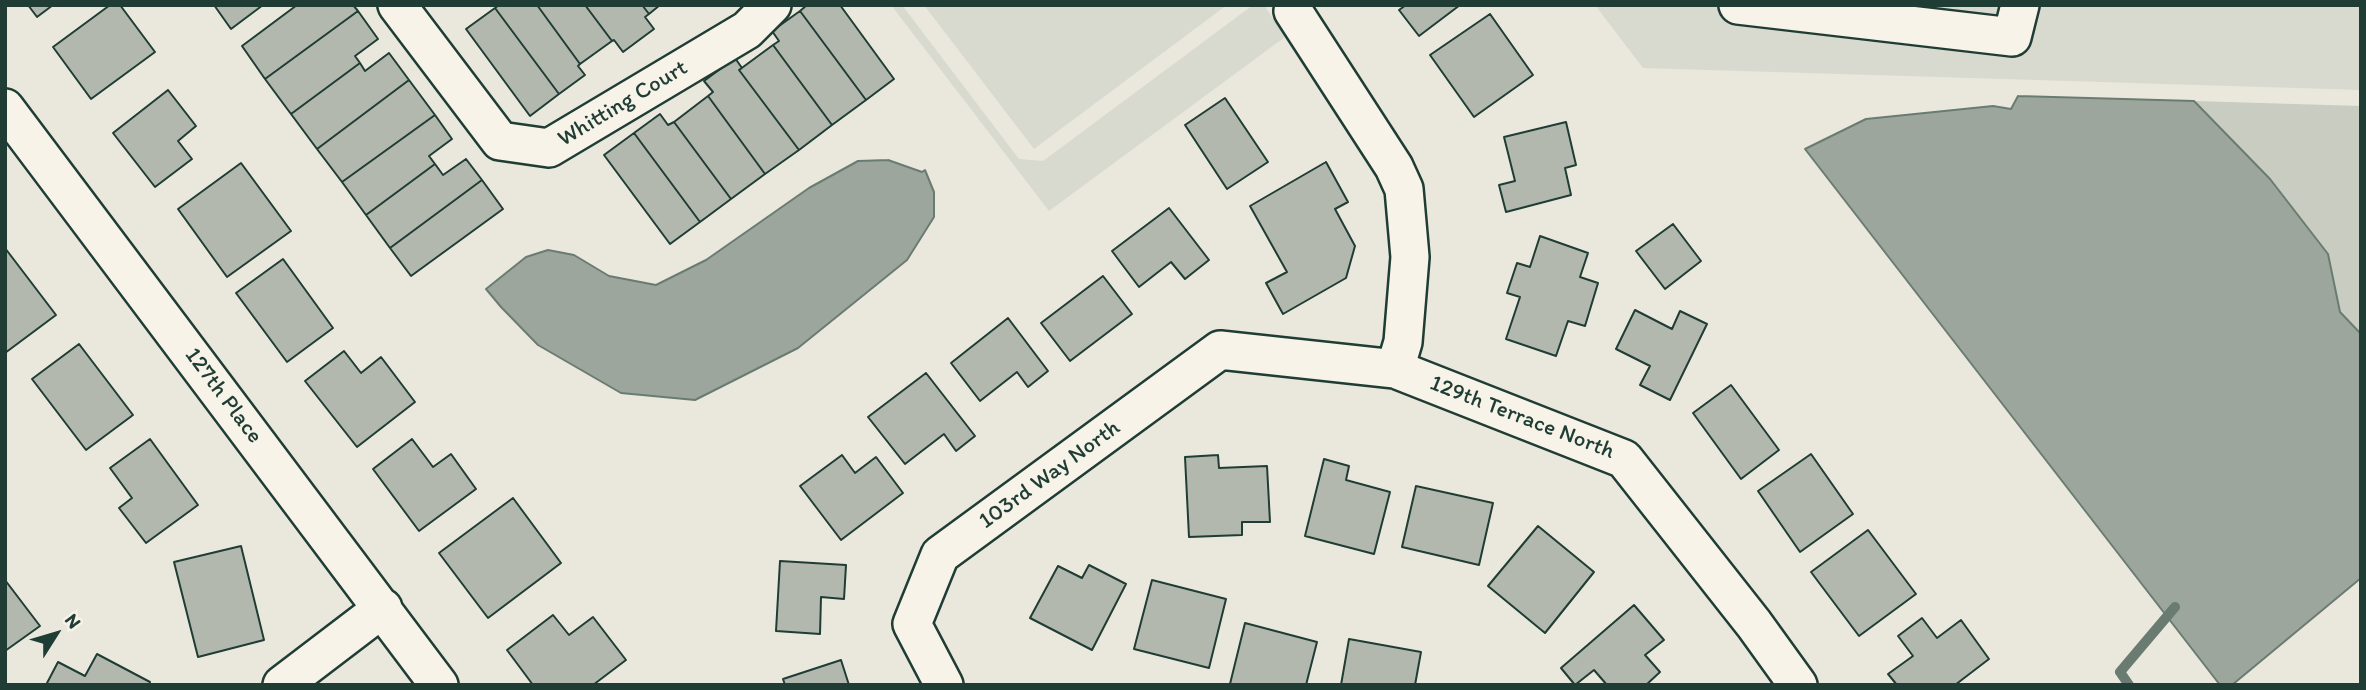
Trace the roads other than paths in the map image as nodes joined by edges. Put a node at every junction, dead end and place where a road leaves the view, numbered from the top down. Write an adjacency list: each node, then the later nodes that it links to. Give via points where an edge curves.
1 (397, 5): 2 (street, Whitting Court, via 500,141 549,148 747,30)
2 (772, 5)
3 (1738, 5): 4 (street, via 2012,37)
4 (2020, 5)
5 (1293, 11): 8 (street, via 1405,189 1410,257 1403,342)
6 (5, 108): 9 (street, 127th Place)
7 (1220, 350): 8 (street, 129th Terrace North); 12 (street, 103rd Way North, via 940,555 912,624)
8 (1395, 369): 13 (street, 129th Terrace North, via 1624,459)
9 (383, 608): 10 (street); 11 (street, 127th Place)
10 (282, 685)
11 (439, 685)
12 (944, 685)
13 (1798, 685)

